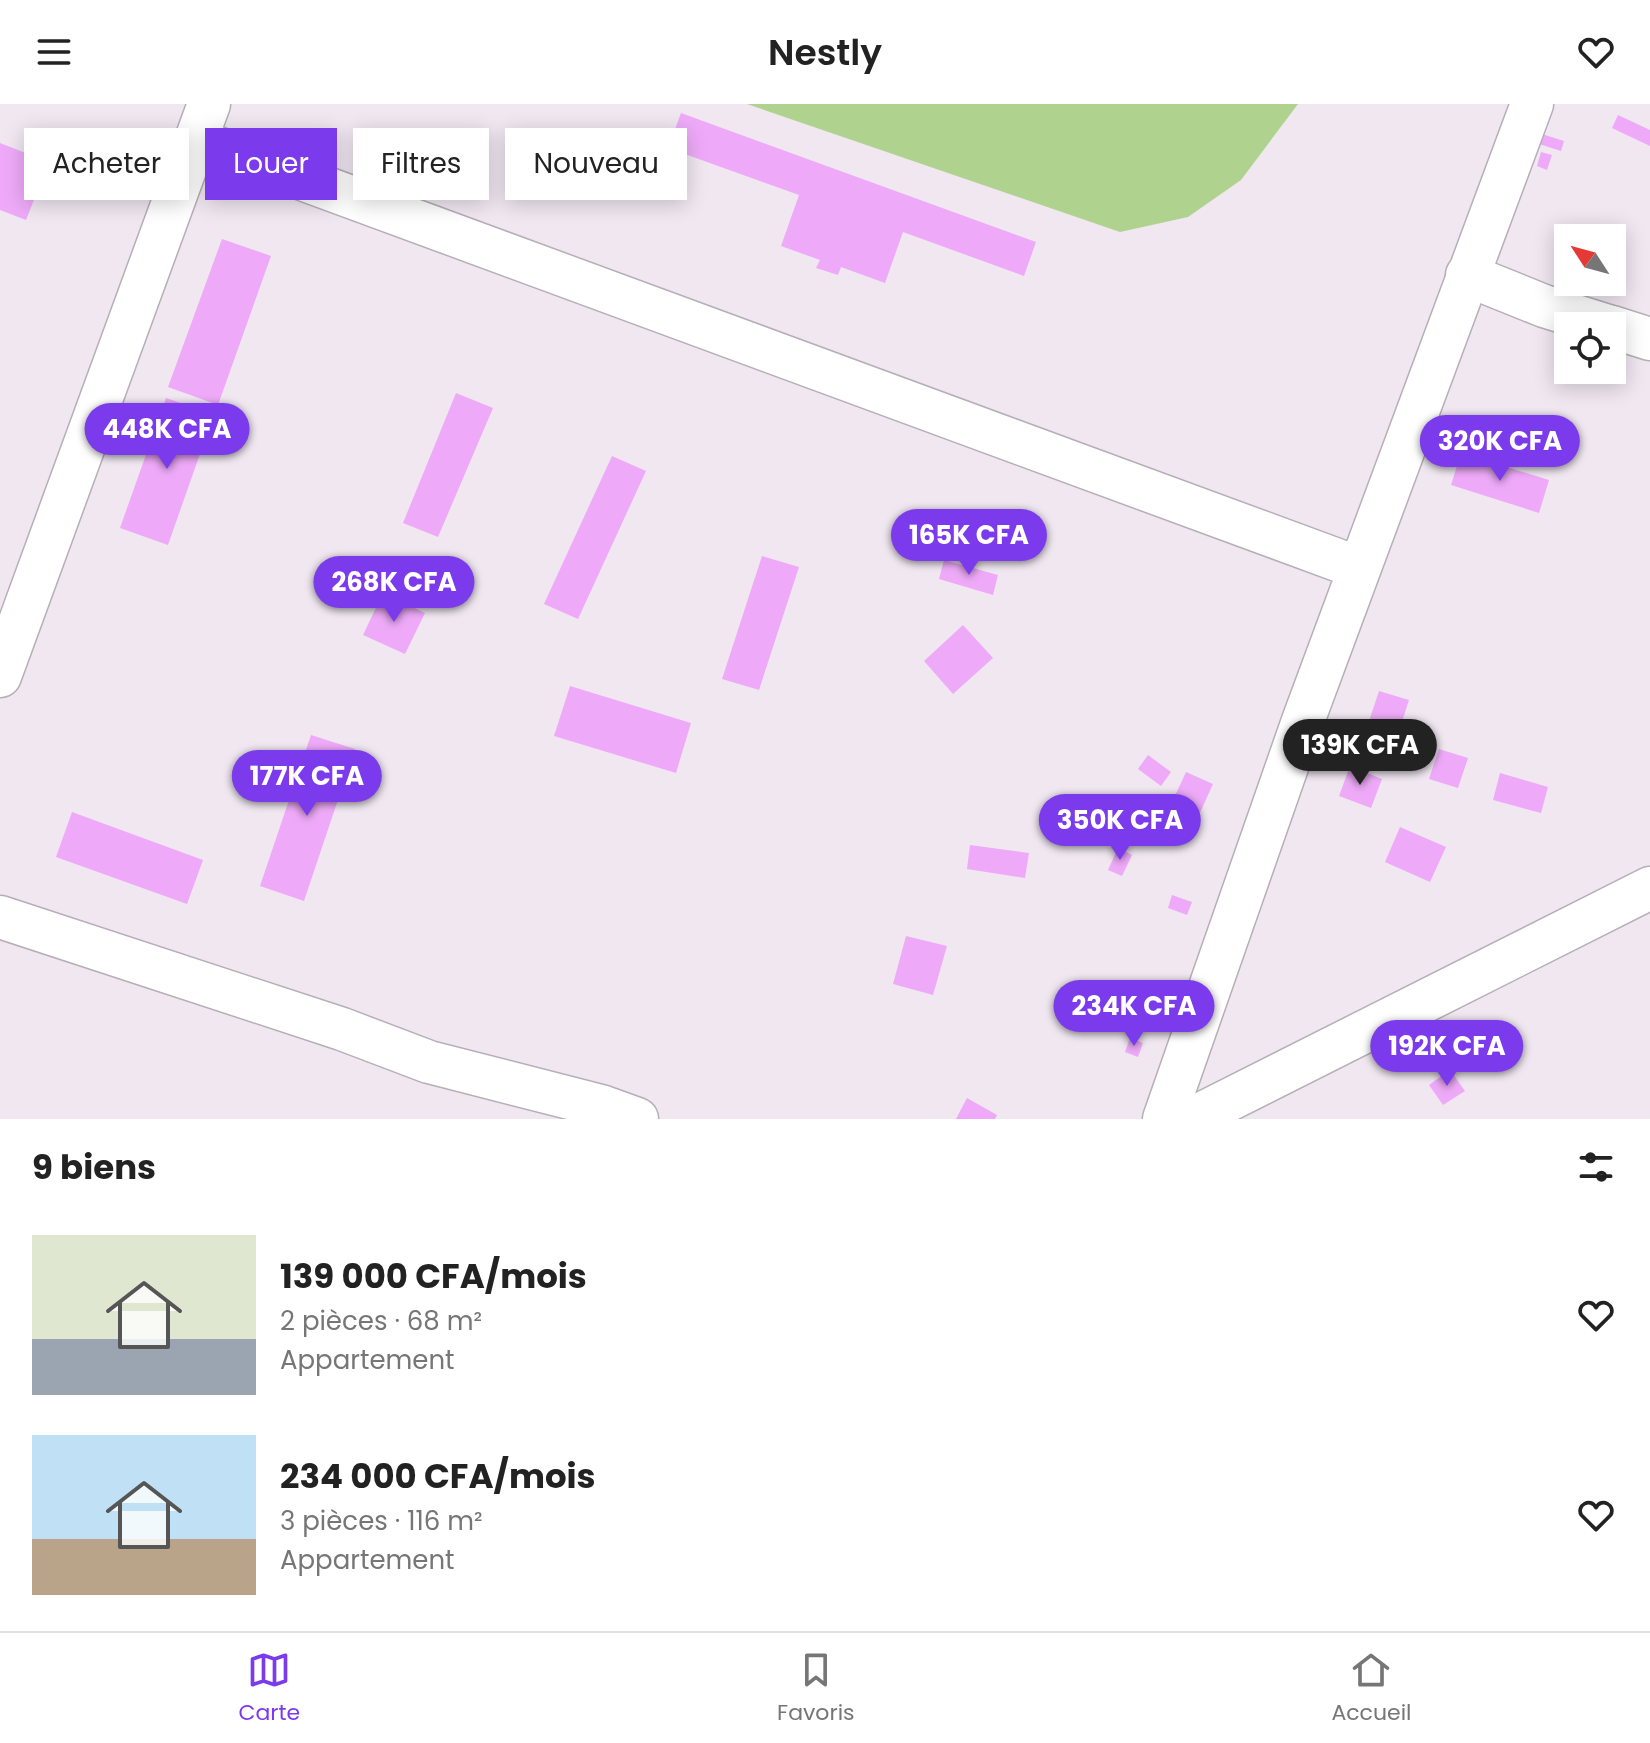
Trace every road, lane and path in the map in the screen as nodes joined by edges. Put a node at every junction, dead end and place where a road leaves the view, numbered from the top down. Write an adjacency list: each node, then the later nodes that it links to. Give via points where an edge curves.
1 (1532, 104): 3 (street)
2 (202, 122): 7 (street); 8 (street)
3 (1467, 275): 4 (street); 7 (street)
4 (1563, 312)
5 (1626, 332): 6 (street)
6 (1650, 339)
7 (1359, 568): 12 (street)
8 (0, 676)
9 (1650, 888): 13 (street)
10 (0, 917): 11 (street, via 429,1062)
11 (637, 1119)
12 (1164, 1119)
13 (1191, 1119)

